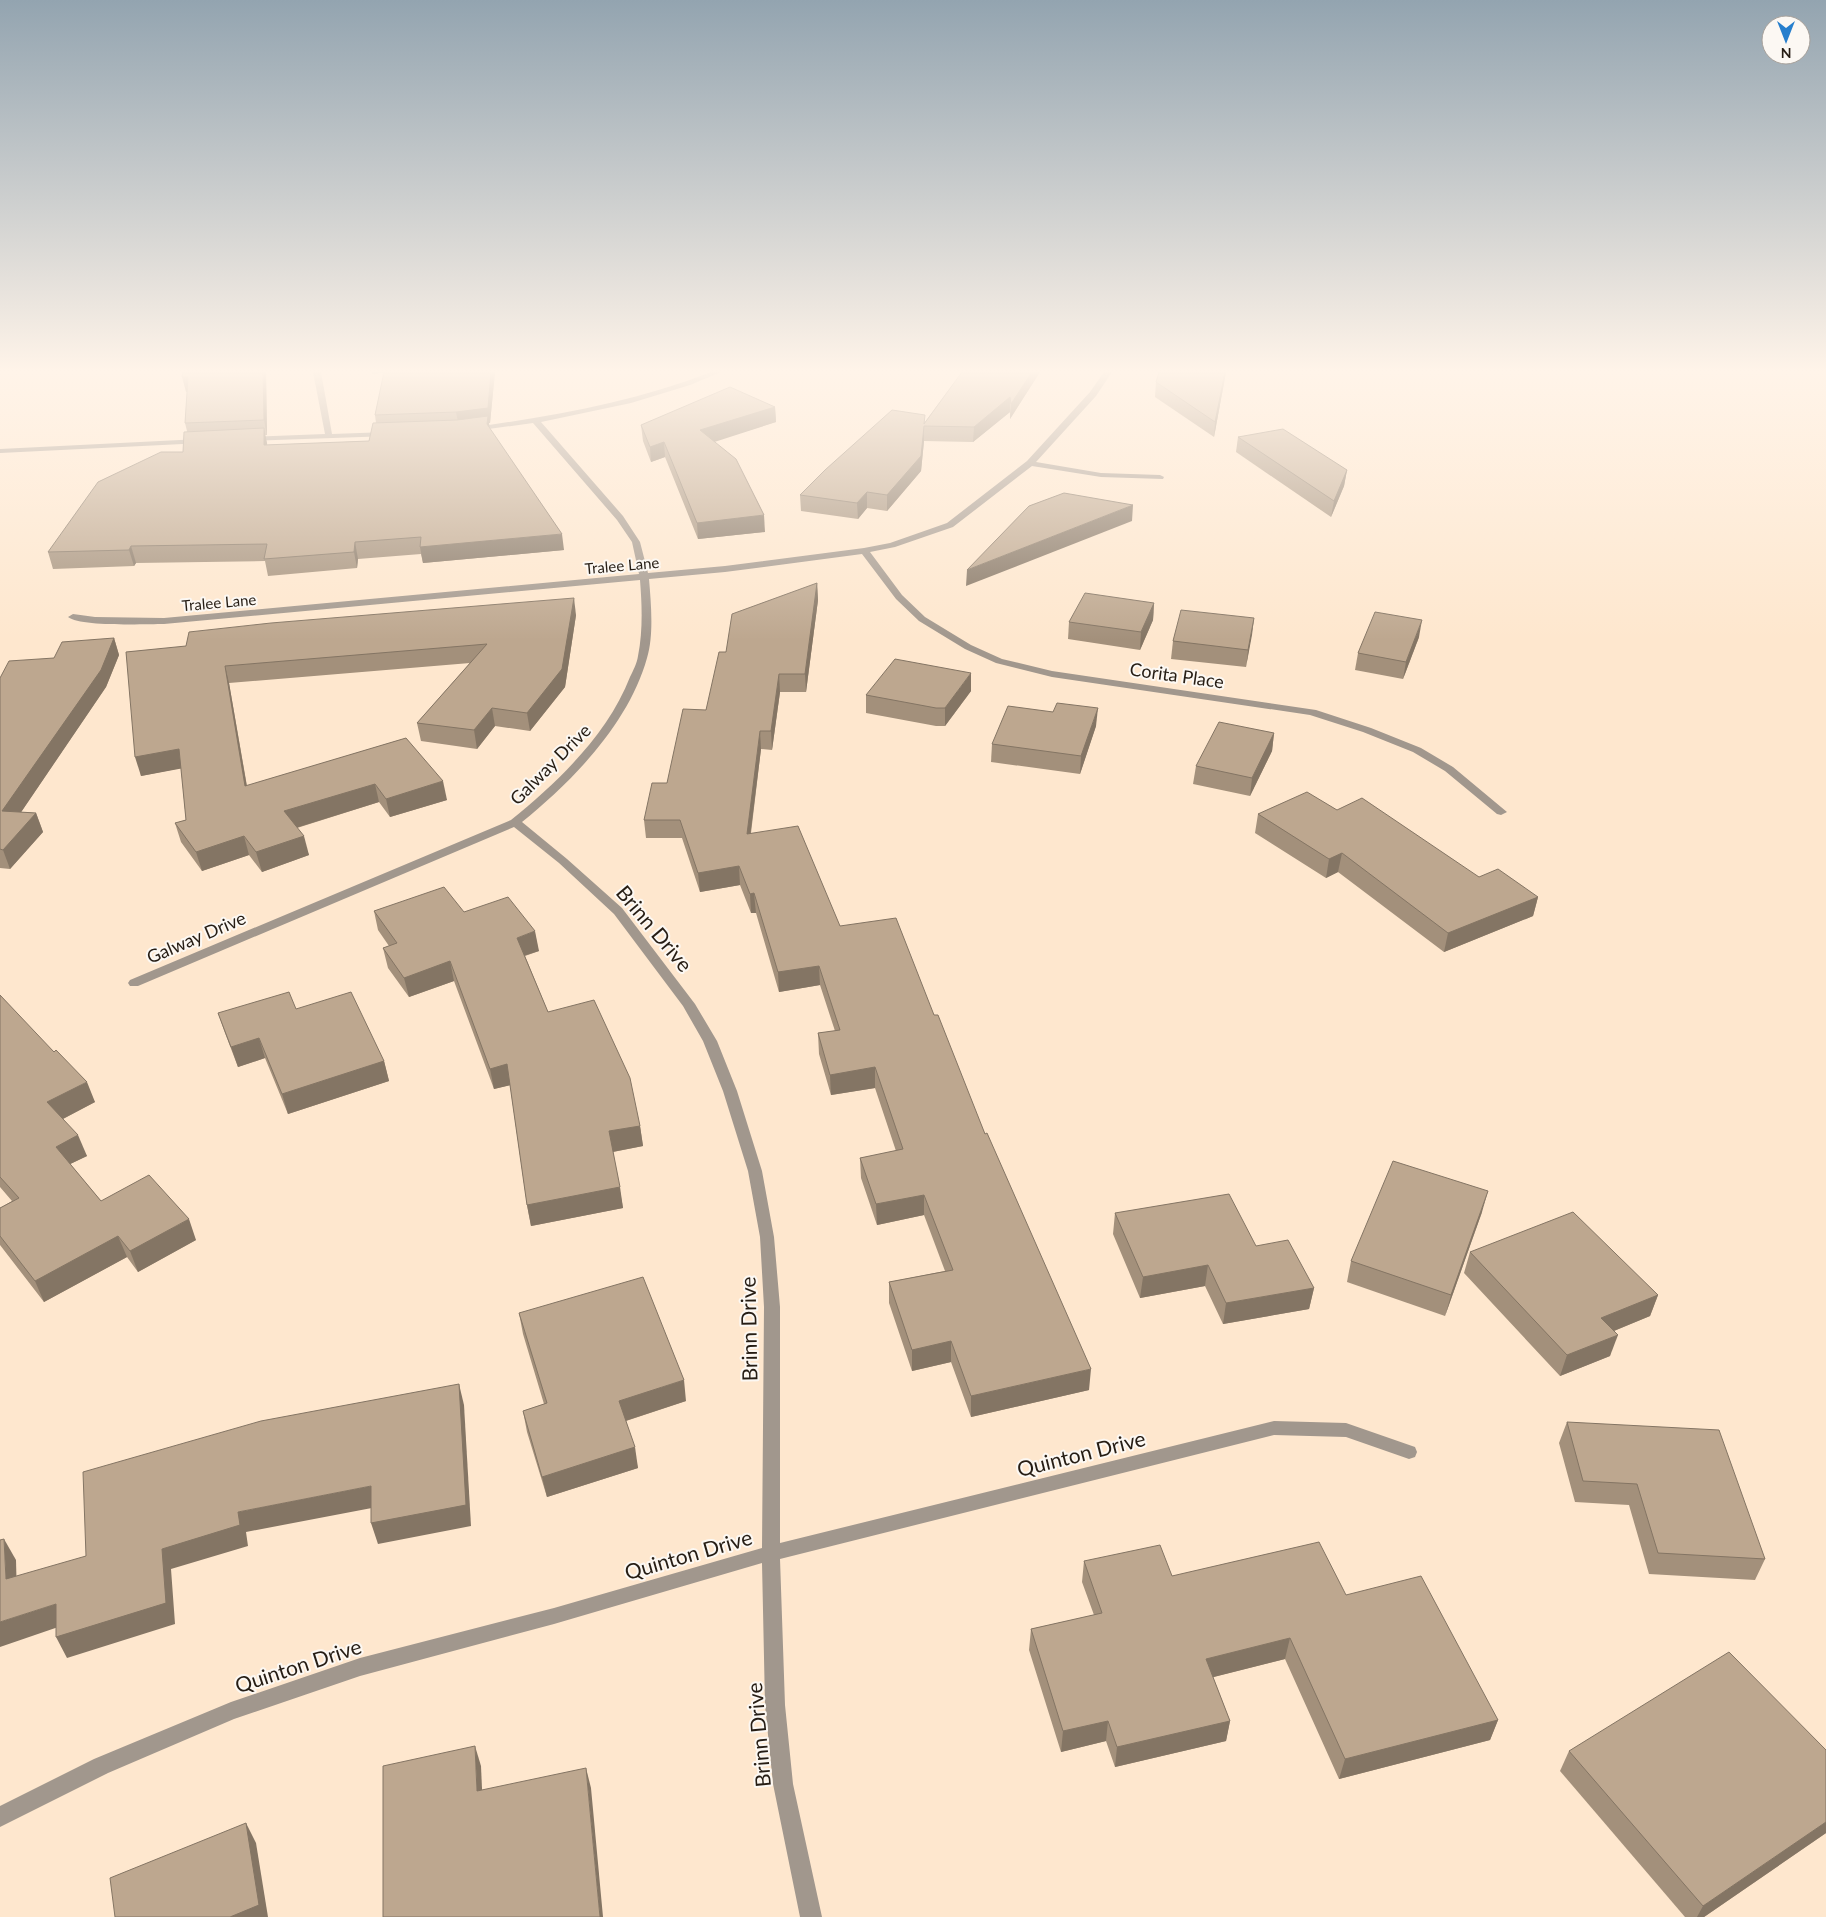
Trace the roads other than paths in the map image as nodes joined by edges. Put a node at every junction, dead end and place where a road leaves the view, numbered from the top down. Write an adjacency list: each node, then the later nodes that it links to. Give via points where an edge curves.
1 (571, 461): 5 (street, Galway Drive, via 620,518 636,542)
2 (1030, 463): 3 (street, via 1102,475); 4 (street, Tralee Lane, via 950,524 916,538)
3 (1160, 478)
4 (864, 551): 5 (street, Tralee Lane); 7 (street, Corita Place, via 899,597 922,620 968,647 999,660 1052,674 1312,712 1416,750 1449,769)
5 (644, 576): 6 (street, Tralee Lane, via 164,621); 8 (street, Galway Drive, via 647,610 643,657 628,696 604,735 545,798)
6 (73, 617)
7 (1501, 812)
8 (515, 822): 9 (street, Galway Drive); 11 (street, Brinn Drive, via 618,910 689,1004 710,1041 730,1091 755,1171 767,1236 772,1307)
9 (134, 983)
10 (1409, 1452): 11 (street, Quinton Drive, via 1346,1430 1274,1428)
11 (770, 1553): 12 (street, Quinton Drive, via 554,1616 360,1667 231,1711 101,1766); 13 (street, Brinn Drive, via 775,1705 782,1784)
12 (0, 1817)
13 (812, 1917)

